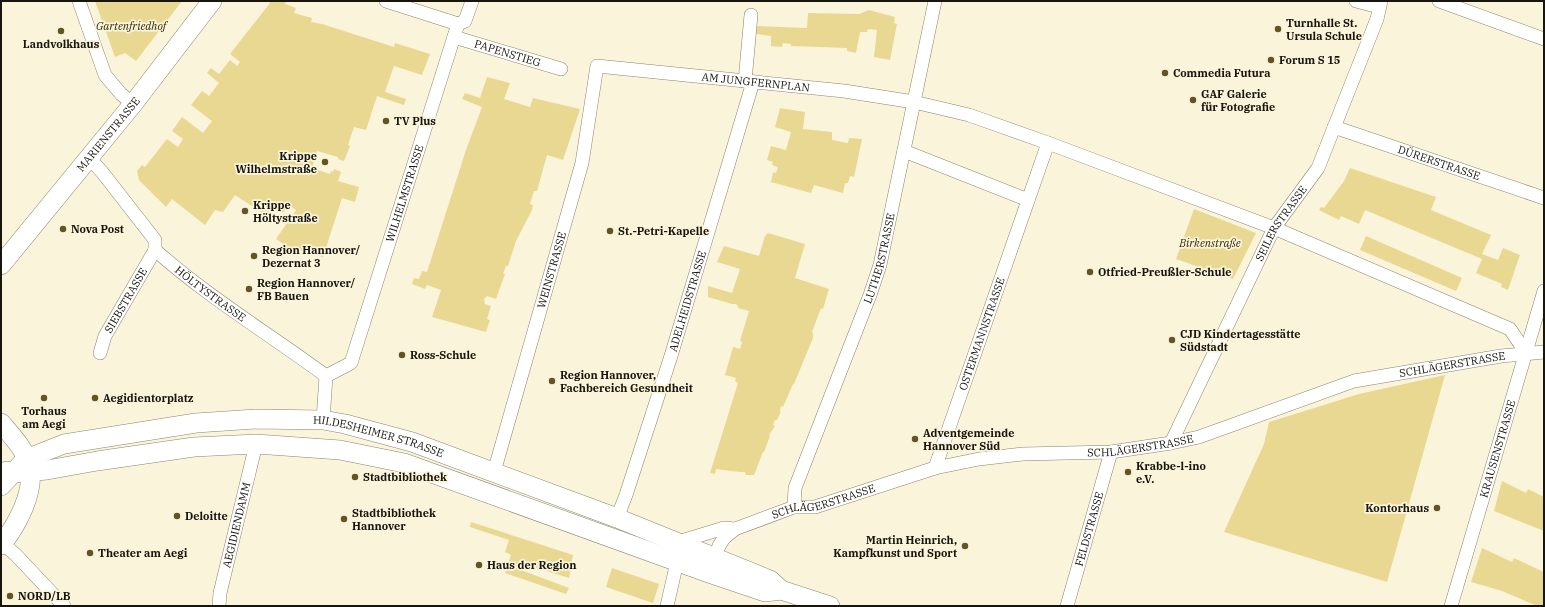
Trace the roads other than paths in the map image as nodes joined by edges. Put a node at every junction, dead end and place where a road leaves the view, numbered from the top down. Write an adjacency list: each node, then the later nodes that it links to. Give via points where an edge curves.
1 (79, 1): 17 (street, via 105,75)
2 (212, 1): 17 (main road, MARIENSTRASSE)
3 (386, 1): 10 (street)
4 (472, 1): 10 (street, WILHELMSTRASSE, via 465,21)
5 (935, 1): 16 (street, LUTHERSTRASSE)
6 (1356, 1): 8 (street)
7 (1439, 1): 12 (street)
8 (1380, 4): 18 (street, SEILERSTRASSE, via 1377,19)
9 (751, 15): 15 (street, ADELHEIDSTRASSE)
10 (458, 24): 11 (street, WILHELMSTRASSE)
11 (454, 37): 14 (street, PAPENSTIEG); 31 (street, WILHELMSTRASSE, via 351,363)
12 (1544, 39)
13 (597, 66): 15 (street, AM JUNGFERNPLAN); 39 (street, WEINSTRASSE, via 582,163)
14 (561, 69)
15 (749, 81): 16 (street, AM JUNGFERNPLAN, via 844,91); 41 (street, ADELHEIDSTRASSE, via 674,348)
16 (914, 102): 19 (street, via 969,115); 20 (street, LUTHERSTRASSE)
17 (133, 104): 21 (main road, MARIENSTRASSE)
18 (1334, 127): 22 (street, DÜRERSTRASSE); 24 (street, SEILERSTRASSE, via 1318,168)
19 (1048, 143): 23 (street, OSTERMANNSTRASSE); 24 (street)
20 (904, 151): 23 (street); 40 (street, LUTHERSTRASSE, via 880,265 795,488)
21 (89, 158): 25 (street, via 155,240); 26 (main road, MARIENSTRASSE)
22 (1544, 198)
23 (1028, 200): 37 (street, OSTERMANNSTRASSE)
24 (1274, 228): 28 (street, via 1510,329); 34 (street, SEILERSTRASSE)
25 (155, 250): 30 (street, SIEBSTRASSE, via 105,336); 31 (street, HÖLTYSTRASSE, via 215,298)
26 (1, 265)
27 (1544, 291): 28 (street, KRAUSENSTRASSE)
28 (1526, 352): 29 (street, SCHLÄGERSTRASSE); 34 (street, SCHLÄGERSTRASSE, via 1354,381 1199,437); 52 (street, KRAUSENSTRASSE)
29 (1544, 352)
30 (100, 353)
31 (326, 376): 32 (street)
32 (323, 420): 38 (main road, HILDESHEIMER STRASSE, via 256,419 196,423 64,444); 39 (main road, HILDESHEIMER STRASSE, via 412,442)
33 (1, 423): 38 (main road, via 20,446)
34 (1171, 443): 36 (street, SCHLÄGERSTRASSE)
35 (256, 444): 38 (main road, HILDESHEIMER STRASSE, via 194,447); 45 (main road, HILDESHEIMER STRASSE, via 340,450 404,463); 48 (street, AEGIDIENDAMM)
36 (1111, 452): 37 (street, SCHLÄGERSTRASSE, via 1023,454); 51 (street, FELDSTRASSE)
37 (935, 468): 40 (street, SCHLÄGERSTRASSE, via 815,507)
38 (14, 472): 44 (main road, via 30,486 25,505)
39 (494, 472): 41 (main road, HILDESHEIMER STRASSE)
40 (794, 507): 42 (street, SCHLÄGERSTRASSE)
41 (617, 518): 43 (main road, HILDESHEIMER STRASSE)
42 (735, 528): 43 (street, SCHLÄGERSTRASSE, via 724,528); 46 (street, SCHLÄGERSTRASSE, via 724,538)
43 (678, 542): 46 (main road, HILDESHEIMER STRASSE)
44 (2, 544): 47 (street, via 16,554)
45 (677, 562): 46 (main road, HILDESHEIMER STRASSE); 49 (street)
46 (712, 565): 50 (main road, HILDESHEIMER STRASSE, via 770,580 781,590)
47 (64, 606)
48 (219, 606)
49 (667, 606)
50 (830, 606)
51 (1067, 606)
52 (1451, 606)

